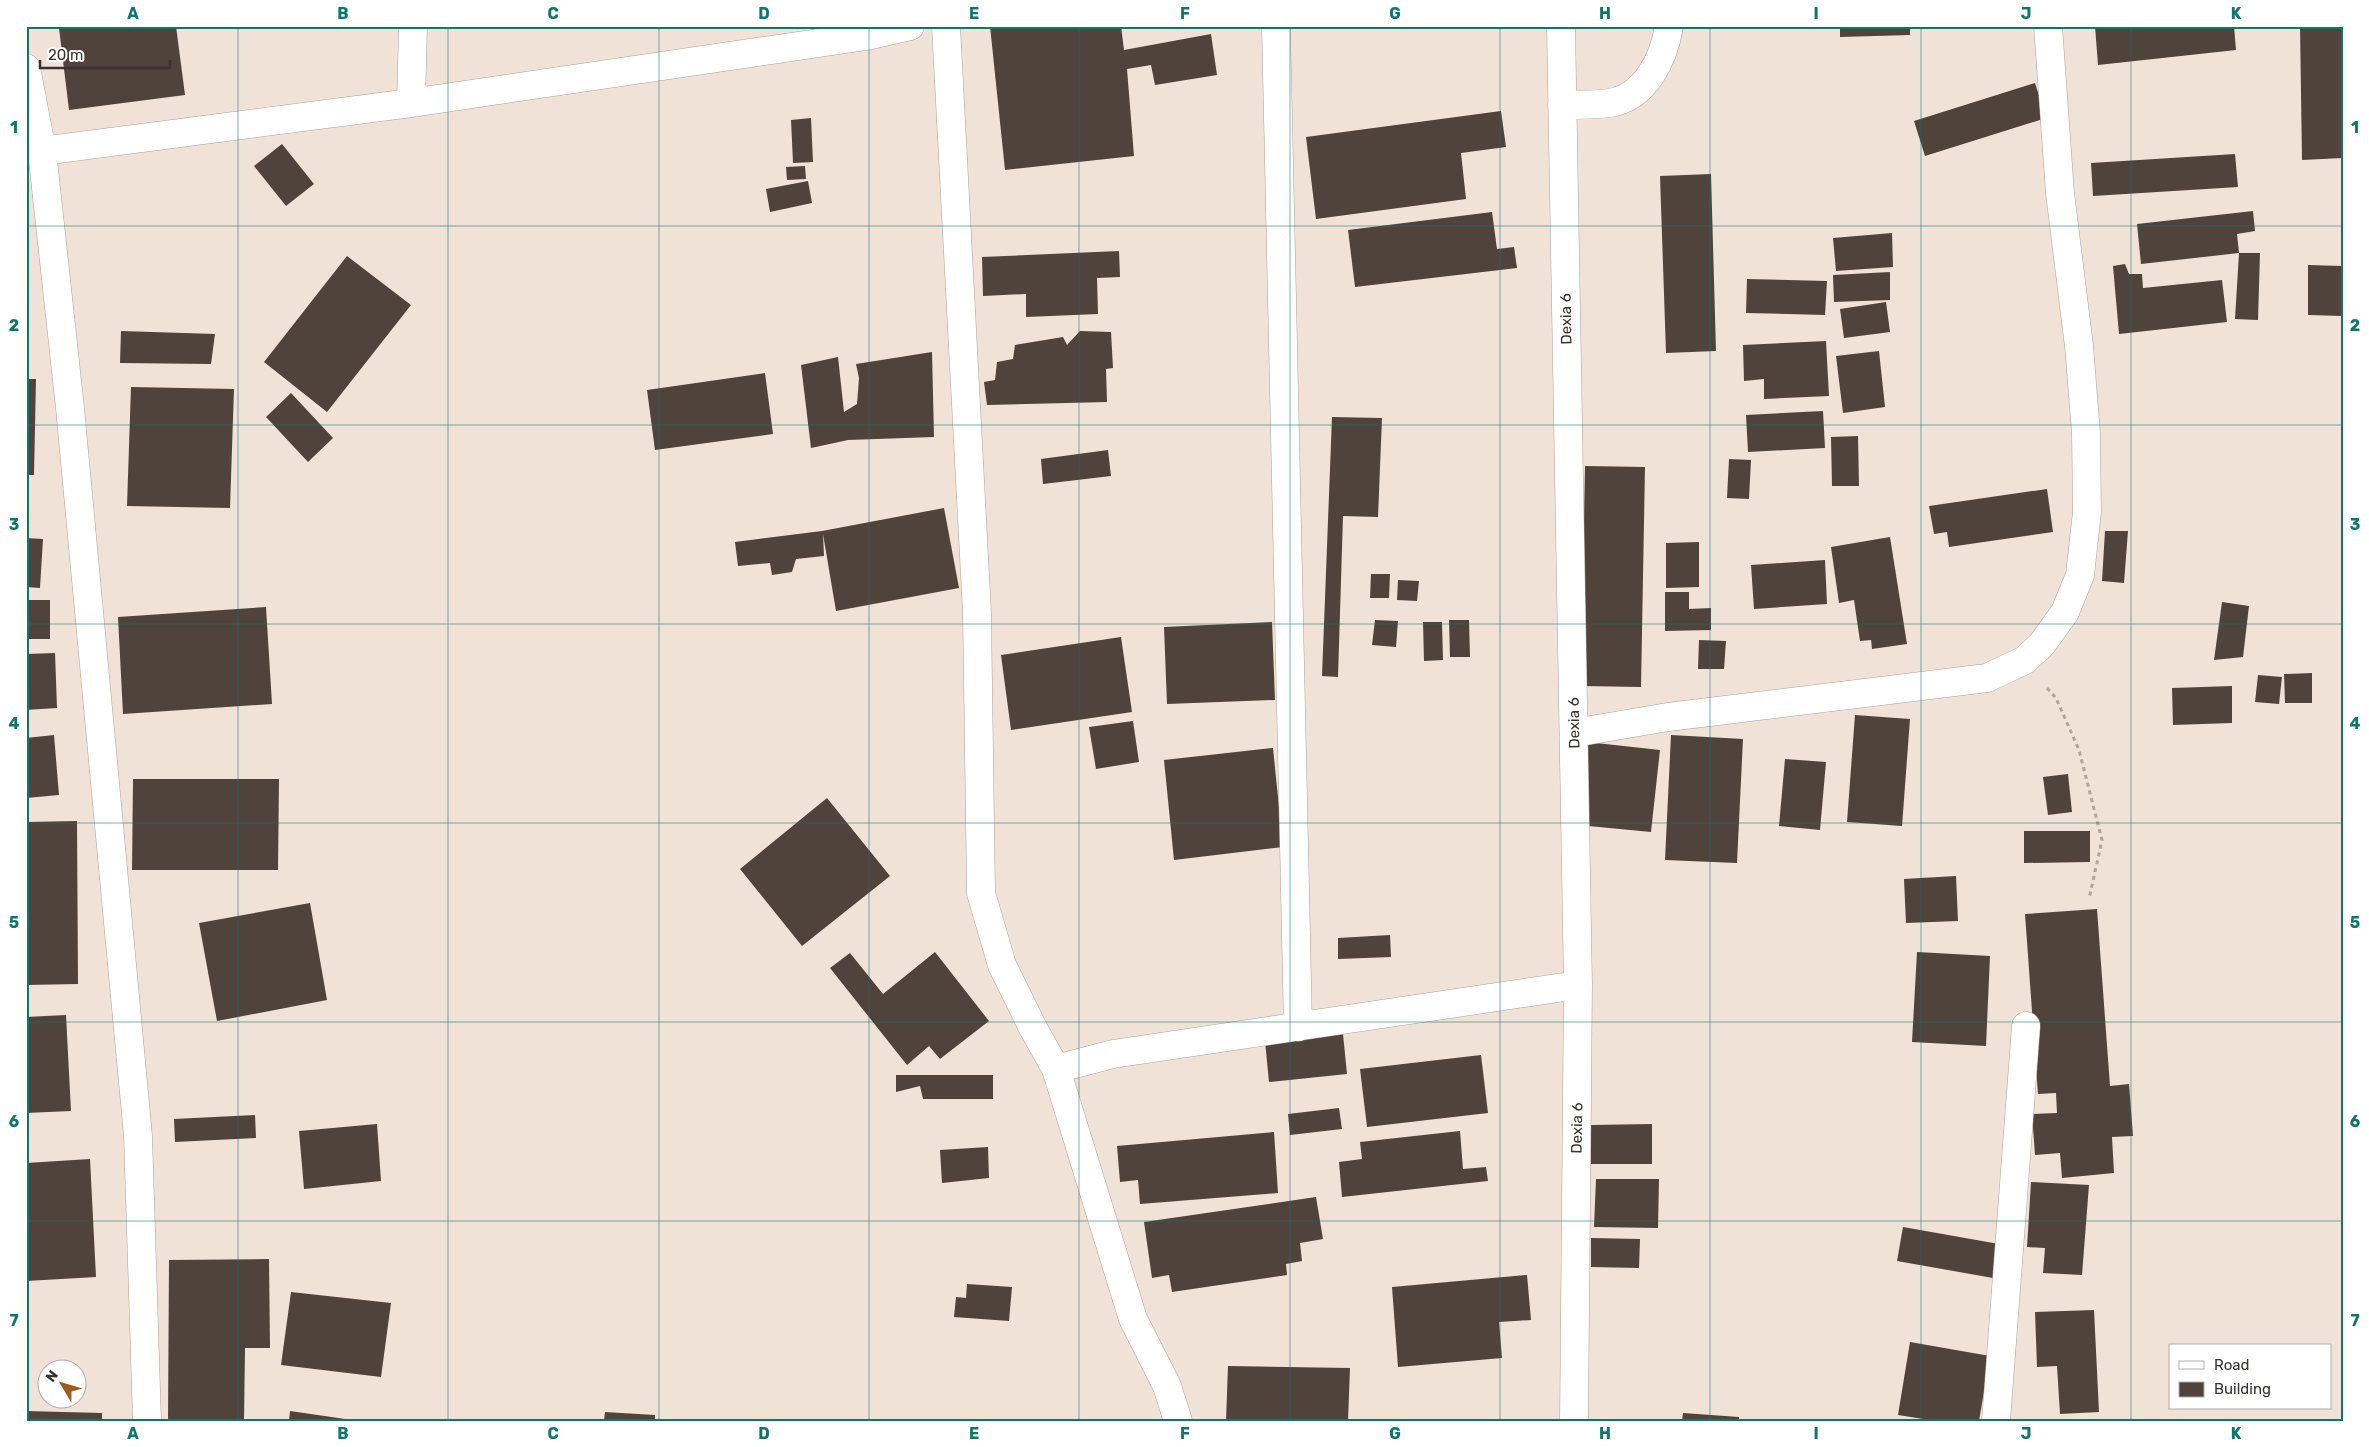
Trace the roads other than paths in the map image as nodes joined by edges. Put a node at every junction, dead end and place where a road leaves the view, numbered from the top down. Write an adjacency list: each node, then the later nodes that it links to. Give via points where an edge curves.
1 (414, 26): 10 (street)
2 (910, 26): 8 (street)
3 (946, 26): 17 (street, via 977,612 981,893 1002,965)
4 (1276, 26): 16 (street)
5 (1561, 26): 11 (street, Dexia 6)
6 (1669, 26): 11 (street, via 1654,72 1633,94 1611,103)
7 (2048, 26): 13 (street, via 2060,193 2086,433 2087,512 2080,575 2065,612 2042,644 2024,660 1987,678 1668,717)
8 (867, 31): 10 (street)
9 (26, 68): 12 (street)
10 (411, 103): 12 (street)
11 (1562, 105): 13 (street, Dexia 6)
12 (42, 151): 18 (street, via 70,408 138,1136)
13 (1574, 733): 14 (street, Dexia 6)
14 (1578, 985): 16 (street); 20 (street, Dexia 6)
15 (2026, 1026): 21 (street)
16 (1298, 1027): 17 (street, via 1113,1054)
17 (1056, 1069): 19 (street, via 1133,1319 1167,1386)
18 (148, 1421)
19 (1178, 1421)
20 (1574, 1421)
21 (1996, 1421)

